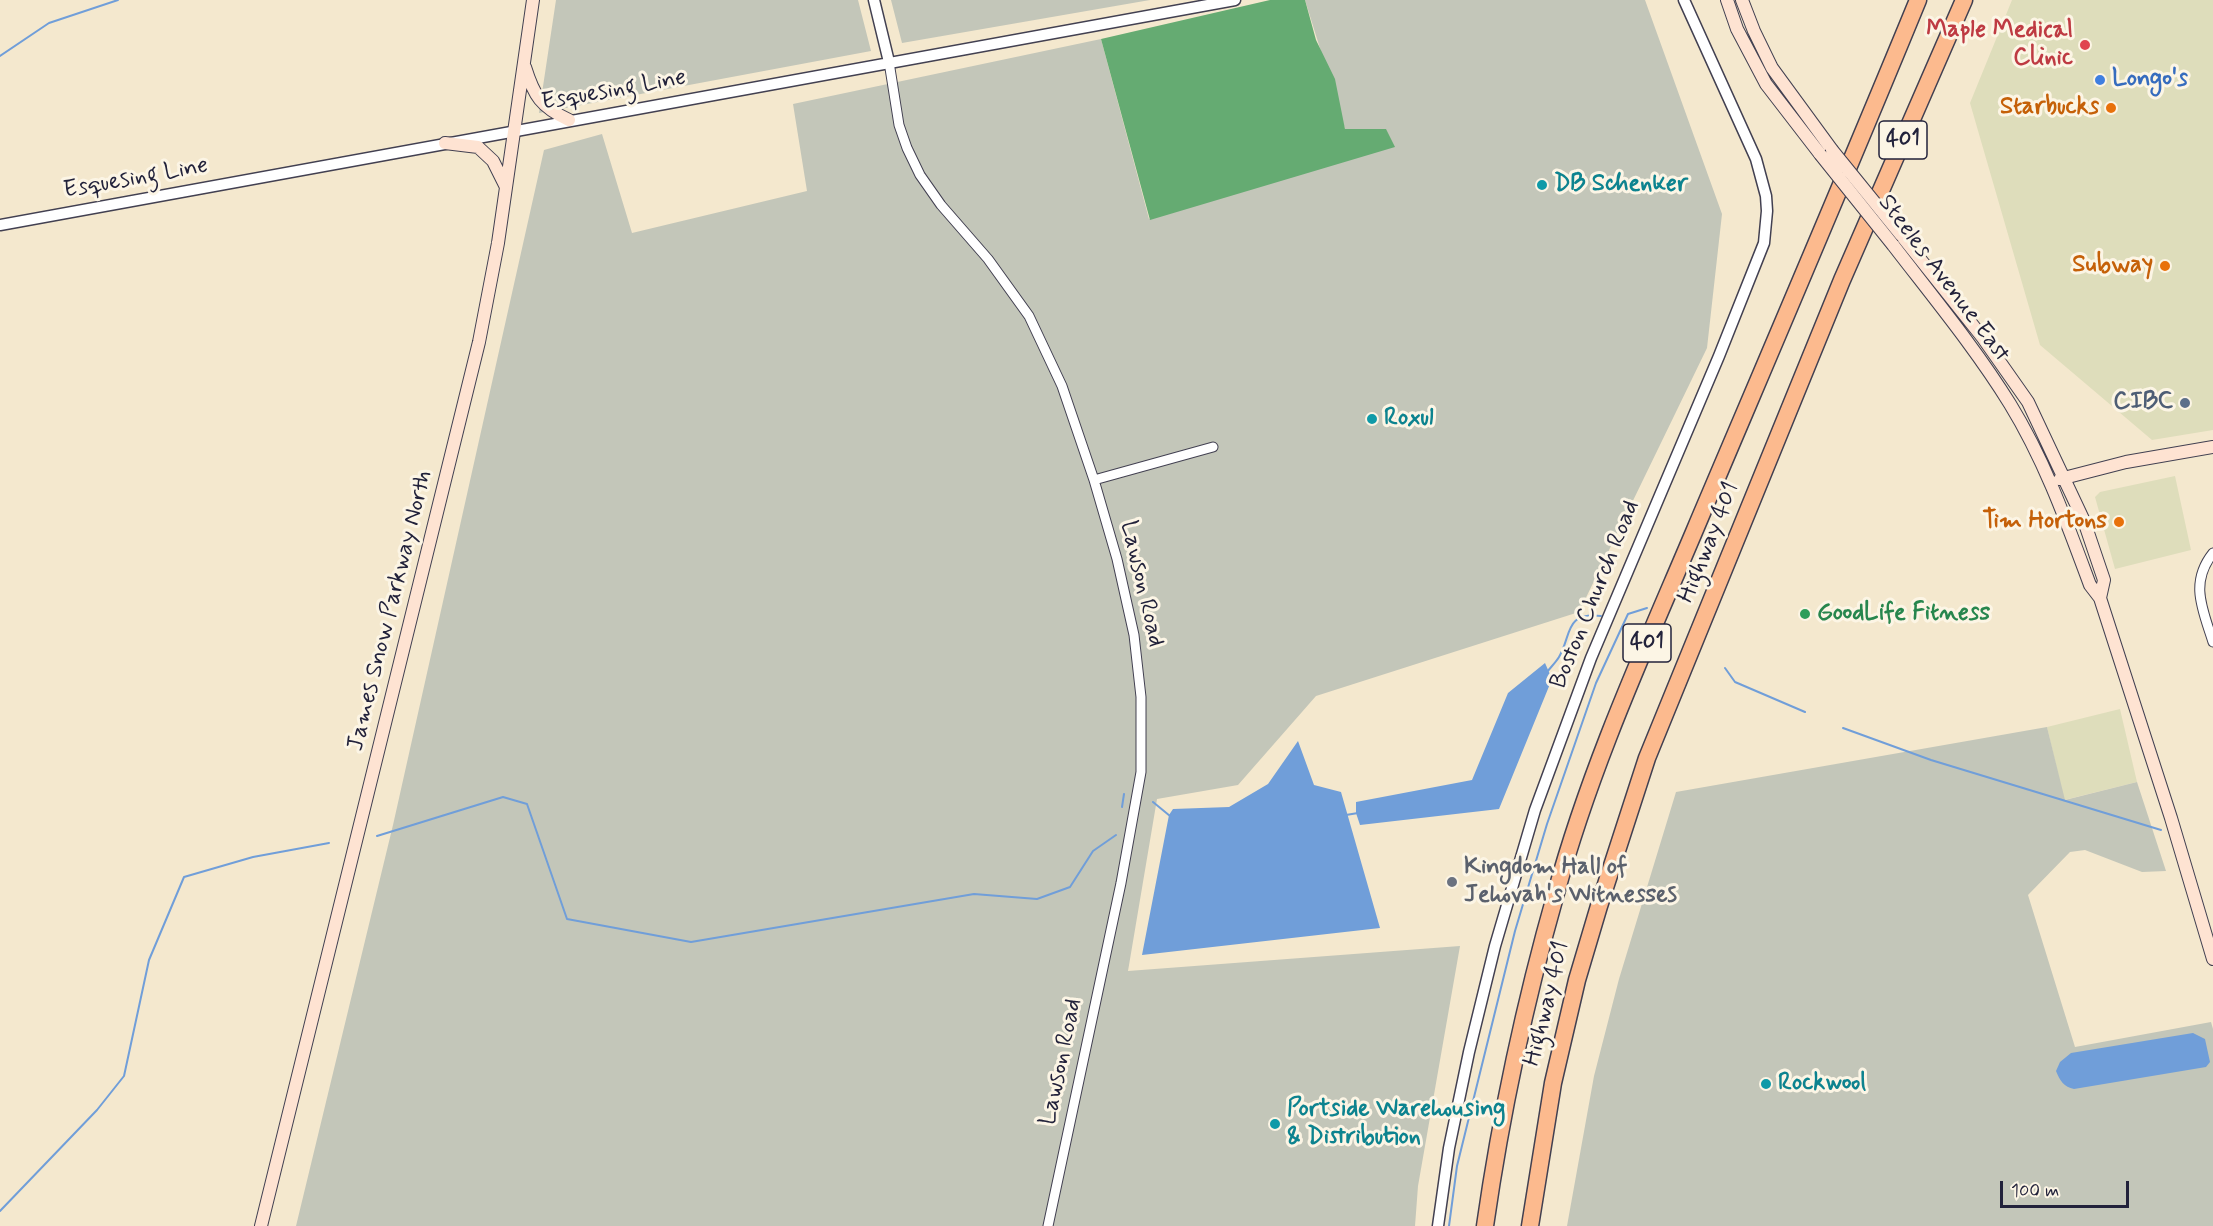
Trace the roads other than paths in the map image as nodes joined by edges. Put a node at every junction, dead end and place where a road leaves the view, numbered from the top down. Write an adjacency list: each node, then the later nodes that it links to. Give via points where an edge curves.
1 (533, 0): 10 (main road, James Snow Parkway North)
2 (874, 0): 9 (street, Lawson Road)
3 (1235, 0): 9 (street, Esquesing Line)
4 (1684, 0): 29 (street, Boston Church Road, via 1756,159 1766,195 1764,243 1592,658 1535,810 1469,1052)
5 (1726, 0): 14 (main road, Steeles Avenue East, via 1766,84)
6 (1742, 0): 14 (main road, Steeles Avenue East, via 1772,68)
7 (1918, 0): 30 (highway, Highway 401 / 401, via 1605,744 1556,891 1510,1078)
8 (1964, 0): 31 (highway, Highway 401 / 401, via 1842,280 1647,758 1577,980 1553,1083)
9 (889, 62): 11 (street, Esquesing Line); 21 (street, Lawson Road, via 894,107 920,175 1029,316 1062,386)
10 (524, 63): 11 (main road, via 540,101); 12 (main road, James Snow Parkway North)
11 (569, 120): 12 (street, Esquesing Line)
12 (514, 130): 13 (street, Esquesing Line); 15 (main road, James Snow Parkway North)
13 (445, 143): 15 (main road, via 478,147 494,161); 16 (street, Esquesing Line)
14 (1826, 152): 17 (main road, Steeles Avenue East, bridge)
15 (506, 187): 27 (main road, James Snow Parkway North, via 479,342)
16 (0, 225)
17 (1897, 240): 20 (main road, Steeles Avenue East, via 1983,338 2028,402); 22 (main road, Steeles Avenue East, via 2010,404)
18 (1213, 447): 21 (street)
19 (2213, 447): 20 (main road)
20 (2065, 477): 22 (main road); 24 (main road, Steeles Avenue East, via 2104,580)
21 (1094, 480): 28 (street, Lawson Road, via 1134,635 1141,697 1141,772)
22 (2050, 482): 24 (main road, Steeles Avenue East, via 2090,585)
23 (2213, 553): 25 (street, via 2199,578 2199,596)
24 (2100, 598): 26 (main road, Steeles Avenue East)
25 (2213, 642)
26 (2213, 959)
27 (261, 1226)
28 (1048, 1226)
29 (1438, 1226)
30 (1485, 1226)
31 (1530, 1226)

